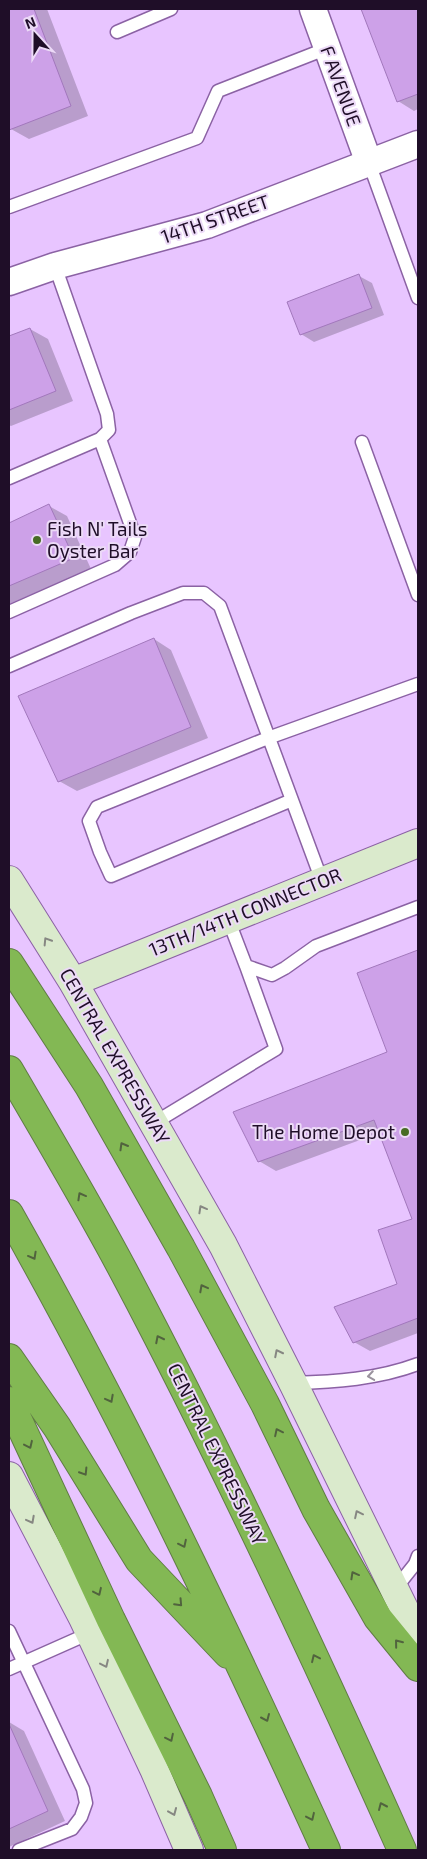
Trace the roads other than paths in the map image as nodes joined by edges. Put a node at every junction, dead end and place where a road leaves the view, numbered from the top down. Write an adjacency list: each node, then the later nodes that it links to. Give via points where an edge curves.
1 (171, 9): 3 (lane)
2 (313, 9): 4 (street, F AVENUE)
3 (117, 32)
4 (328, 48): 6 (street, F AVENUE); 7 (lane, via 218,91 197,138)
5 (418, 144): 6 (street, 14TH STREET)
6 (369, 162): 8 (street, 14TH STREET, via 207,225); 9 (lane)
7 (9, 207)
8 (55, 266): 10 (street, 14TH STREET); 12 (lane, via 107,414 109,430)
9 (415, 281): 11 (lane)
10 (9, 282)
11 (418, 298)
12 (100, 439): 14 (lane); 16 (lane, via 135,537 130,552 115,565)
13 (362, 442): 15 (lane)
14 (9, 478)
15 (418, 595)
16 (9, 612)
17 (9, 666): 19 (lane, via 183,593 204,593 220,606)
18 (418, 684): 19 (lane)
19 (268, 738): 20 (lane); 20 (lane, via 98,807 90,821 100,852 111,876)
20 (292, 800): 23 (lane)
21 (418, 843): 23 (main road, 13TH/14TH CONNECTOR)
22 (9, 880): 28 (main road, CENTRAL EXPRESSWAY, one-way to 22)
23 (322, 881): 25 (main road, 13TH/14TH CONNECTOR)
24 (418, 907): 27 (lane, via 316,946 272,975)
25 (228, 919): 27 (lane); 28 (main road, 13TH/14TH CONNECTOR)
26 (9, 963): 43 (highway, one-way to 26, via 378,1618 316,1509 265,1404 181,1248 89,1086)
27 (246, 966): 30 (lane, via 276,1049)
28 (73, 982): 30 (main road, CENTRAL EXPRESSWAY)
29 (9, 1070): 50 (highway, CENTRAL EXPRESSWAY, one-way to 29, via 291,1606 207,1433 123,1270)
30 (154, 1124): 34 (main road, CENTRAL EXPRESSWAY, one-way to 30, via 223,1246)
31 (9, 1214): 45 (highway, one-way to 45, via 124,1426)
32 (9, 1358): 45 (highway, one-way to 45, via 57,1427 139,1560)
33 (418, 1364): 34 (lane, one-way to 34, via 384,1374 334,1382)
34 (293, 1383): 38 (main road, CENTRAL EXPRESSWAY, one-way to 34)
35 (9, 1401): 48 (highway, one-way to 48)
36 (9, 1476): 40 (main road, one-way to 40)
37 (418, 1556): 38 (lane)
38 (395, 1589): 41 (main road, CENTRAL EXPRESSWAY)
39 (9, 1631): 42 (lane)
40 (90, 1633): 42 (lane); 47 (main road, one-way to 47)
41 (418, 1637)
42 (24, 1662): 44 (lane); 46 (lane, via 83,1789 86,1804 72,1829)
43 (418, 1667)
44 (9, 1669)
45 (246, 1673): 49 (highway, one-way to 49)
46 (18, 1850)
47 (189, 1850)
48 (222, 1850)
49 (326, 1850)
50 (402, 1850)

